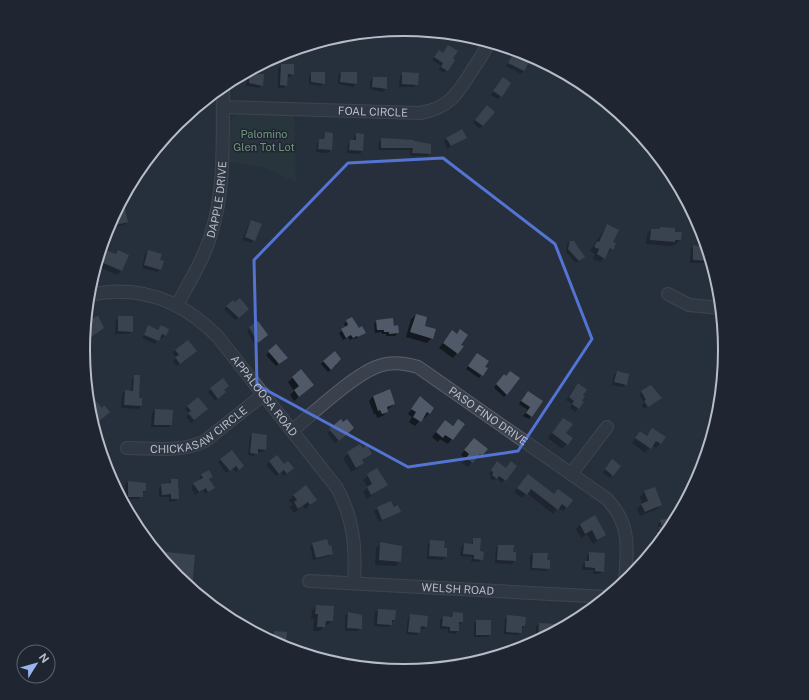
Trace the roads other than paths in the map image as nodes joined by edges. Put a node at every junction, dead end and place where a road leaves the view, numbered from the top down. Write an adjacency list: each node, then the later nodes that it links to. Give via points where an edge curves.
1 (486, 47): 3 (street, FOAL CIRCLE, via 456,96 431,111 420,113)
2 (224, 93): 3 (street, DAPPLE DRIVE)
3 (223, 108): 6 (street, DAPPLE DRIVE, via 221,179 216,219 203,256)
4 (96, 294): 6 (street, APPALOOSA ROAD, via 140,293)
5 (668, 294): 7 (street, via 689,305)
6 (177, 305): 8 (street, APPALOOSA ROAD, via 198,318 218,337)
7 (716, 308)
8 (264, 394): 10 (street, APPALOOSA ROAD); 11 (street, CHICKASAW CIRCLE, via 205,441 195,446 175,449)
9 (607, 427): 12 (street)
10 (293, 430): 12 (street, PASO FINO DRIVE, via 368,370 391,363 406,364 425,371); 15 (street, APPALOOSA ROAD, via 330,476 348,508 355,545)
11 (127, 448)
12 (571, 474): 13 (street, PASO FINO DRIVE, via 607,499 622,518 627,542)
13 (625, 573)
14 (309, 581): 15 (street, WELSH ROAD)
15 (354, 583): 16 (street, WELSH ROAD)
16 (599, 597)

